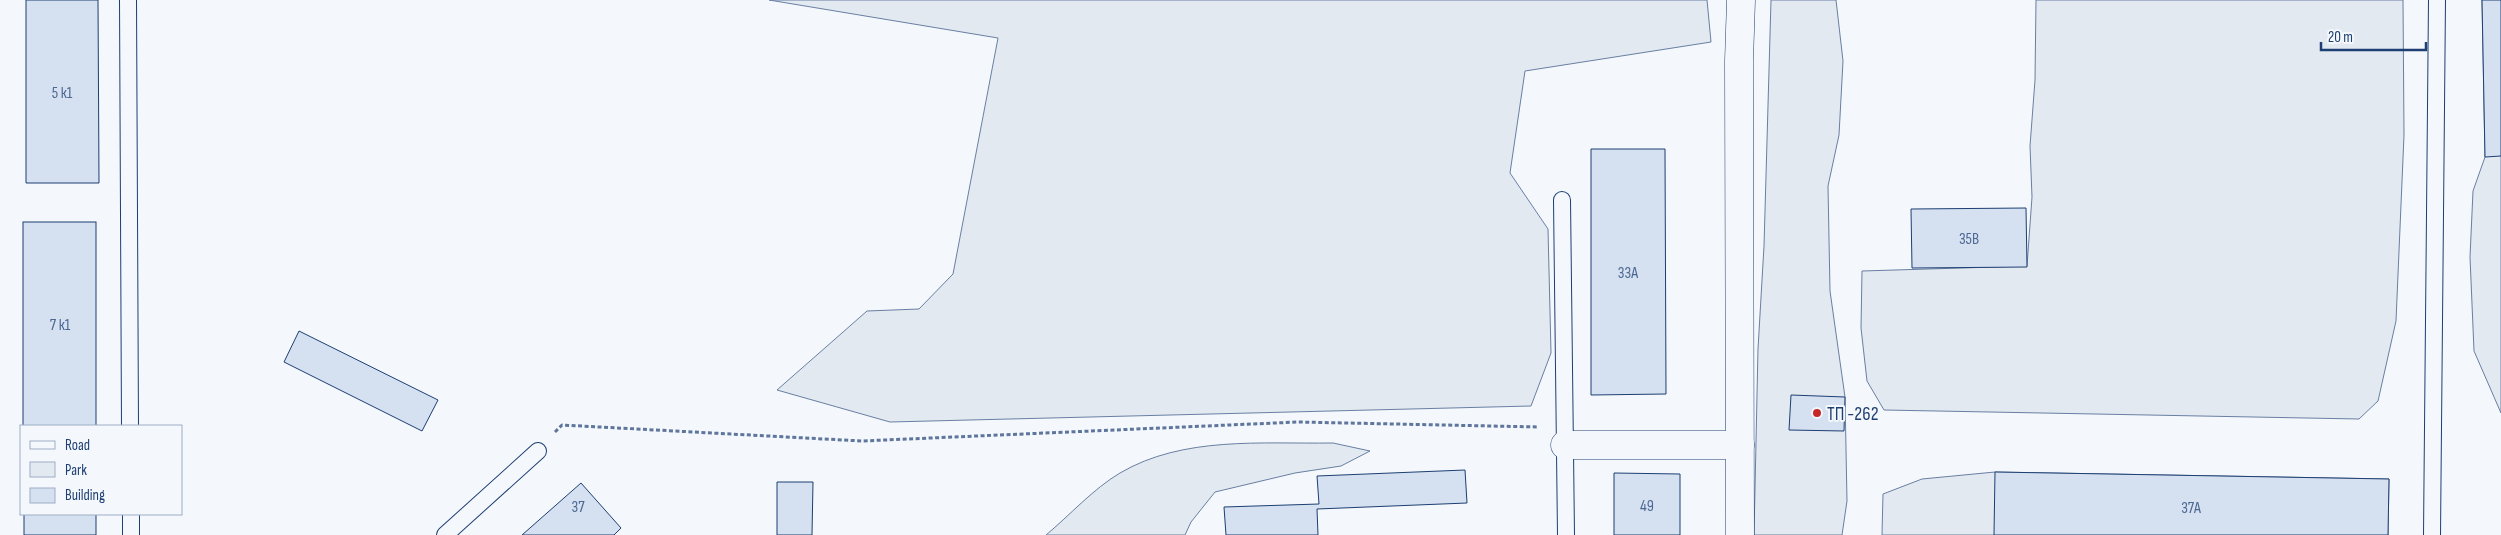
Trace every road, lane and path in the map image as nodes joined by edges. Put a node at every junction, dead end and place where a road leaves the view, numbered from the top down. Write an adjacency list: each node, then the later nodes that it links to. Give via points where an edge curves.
1 (128, 0): 5 (lane)
2 (1741, 0): 7 (street)
3 (2437, 0): 14 (lane)
4 (1562, 200): 6 (lane)
5 (130, 425)
6 (1565, 436): 7 (street); 8 (path, via 1488,427 1298,422 862,441 562,425); 12 (lane)
7 (1740, 445): 13 (street)
8 (538, 451): 11 (lane)
9 (131, 515): 10 (lane)
10 (131, 535)
11 (445, 535)
12 (1566, 535)
13 (1740, 535)
14 (2432, 535)

